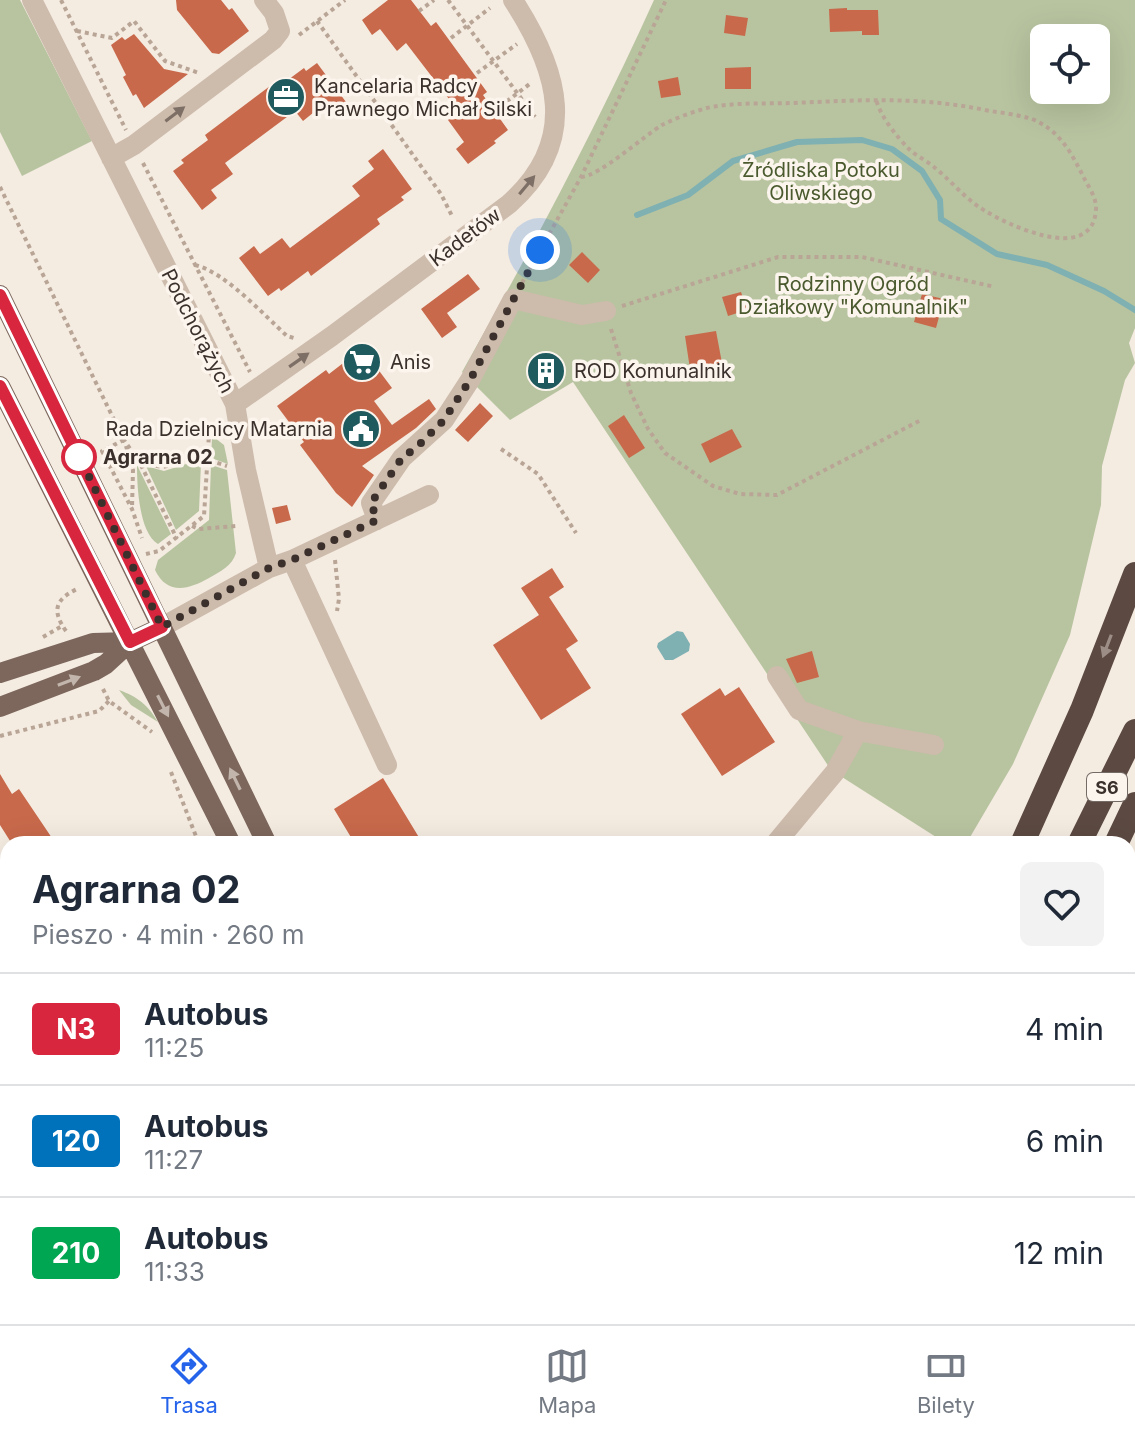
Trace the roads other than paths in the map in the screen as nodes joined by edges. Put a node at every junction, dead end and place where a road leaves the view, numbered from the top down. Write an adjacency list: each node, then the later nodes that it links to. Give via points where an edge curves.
1 (32, 0): 4 (street, Podchorążych)
2 (264, 0): 4 (street, one-way to 2, via 273,40 280,31)
3 (513, 0): 8 (street, Kadetów, one-way to 3, via 509,204 537,172 554,133 555,92)
4 (111, 158): 8 (street, Podchorążych)
5 (0, 295): 14 (main road)
6 (606, 311): 10 (street, via 582,315 513,299 444,420 402,458 371,503)
7 (0, 386): 15 (main road)
8 (235, 404): 12 (street, Podchorążych)
9 (429, 495): 10 (street)
10 (377, 520): 11 (street)
11 (292, 560): 12 (street); 22 (street)
12 (269, 568): 14 (street)
13 (1135, 574): 27 (highway, one-way to 27)
14 (162, 627): 15 (main road); 25 (main road, one-way to 14)
15 (130, 642): 16 (main road, via 79,646); 18 (main road, one-way to 15, via 94,671); 24 (main road, one-way to 24)
16 (0, 673)
17 (777, 676): 19 (street, via 799,710)
18 (0, 707)
19 (858, 731): 21 (street); 26 (street, via 835,772)
20 (1135, 731): 28 (highway, S6)
21 (934, 745)
22 (387, 765)
23 (1135, 804): 29 (highway, S6)
24 (227, 836)
25 (263, 836)
26 (782, 836)
27 (1026, 836)
28 (1083, 836)
29 (1120, 836)

